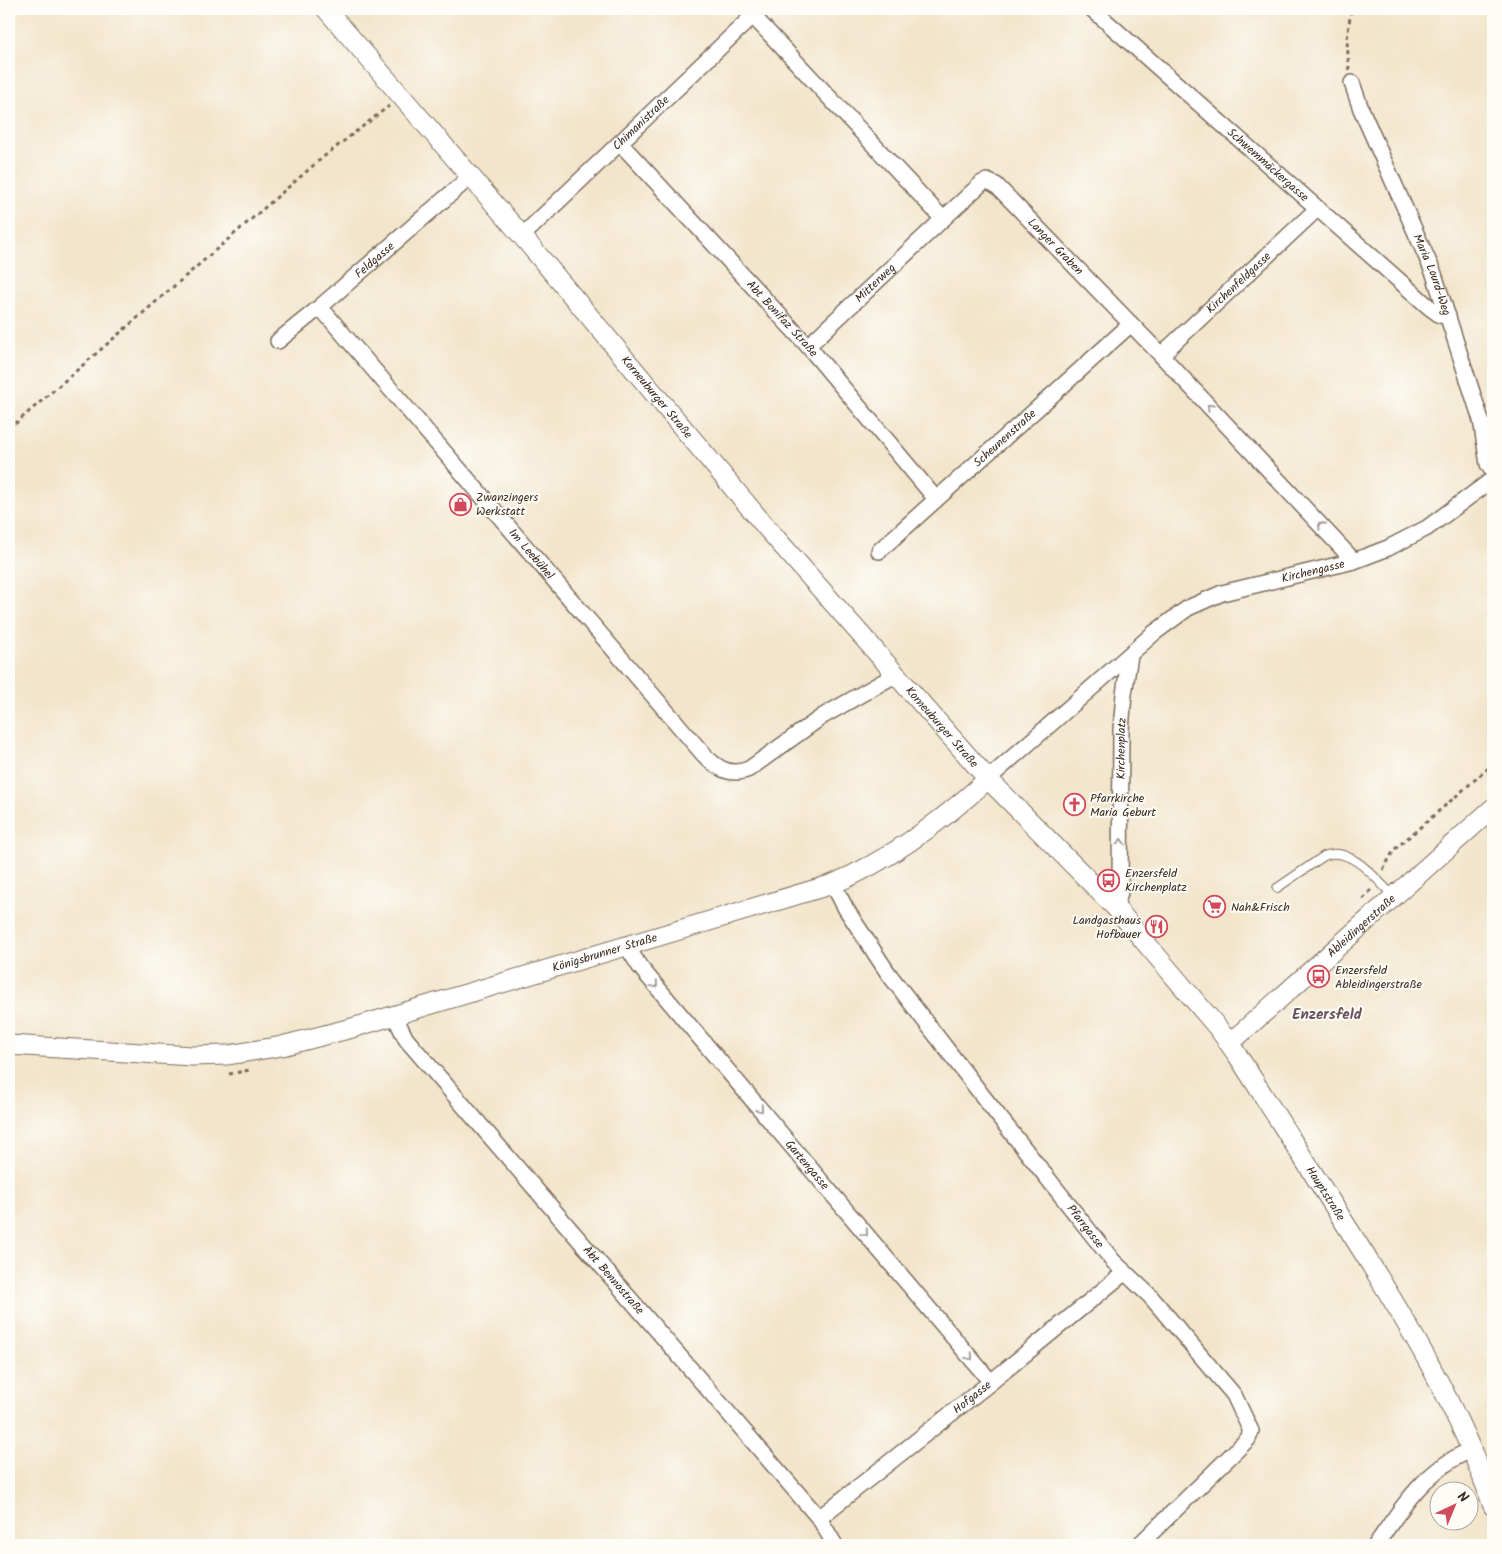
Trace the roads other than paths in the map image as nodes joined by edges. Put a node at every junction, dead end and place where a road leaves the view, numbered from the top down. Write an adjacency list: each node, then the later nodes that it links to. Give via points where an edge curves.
1 (326, 9): 6 (street, Korneuburger Straße)
2 (1092, 9): 7 (street, Schwemmäckergasse)
3 (756, 12): 5 (street, Chimanistraße); 8 (street)
4 (1352, 83): 11 (street, Maria Lourd-Weg, via 1427,258)
5 (620, 143): 9 (street, Chimanistraße); 14 (street, Abt Bonifaz Straße)
6 (470, 177): 9 (street, Korneuburger Straße); 10 (street, Feldgasse)
7 (1316, 209): 11 (street, Schwemmäckergasse, via 1435,311); 15 (street, Kirchenfeldgasse)
8 (943, 219): 12 (street, Langer Graben, via 982,183 992,182); 14 (street, Mitterweg)
9 (522, 236): 23 (street, Korneuburger Straße, via 759,520)
10 (320, 307): 13 (street, Feldgasse); 24 (street, Im Leebühel, via 704,755)
11 (1448, 316): 16 (street, Maria Lourd-Weg, via 1477,408)
12 (1130, 324): 15 (street, Langer Graben); 19 (street, Scheunenstraße)
13 (278, 341)
14 (808, 346): 19 (street, Abt Bonifaz Straße)
15 (1161, 355): 21 (street, Langer Graben, one-way to 15)
16 (1489, 435): 17 (street, Maria Lourd-Weg, via 1488,464)
17 (1493, 472)
18 (1493, 479): 21 (street, Kirchengasse, via 1427,528)
19 (936, 499): 20 (street, Scheunenstraße)
20 (879, 551)
21 (1354, 561): 22 (street, Kirchengasse, via 1222,593 1202,601 1170,620)
22 (1130, 655): 25 (street); 30 (street, Kirchenplatz, one-way to 22, via 1120,892 1121,730)
23 (895, 675): 24 (street, Korneuburger Straße, via 823,716 749,769); 25 (street, Korneuburger Straße)
24 (728, 772)
25 (988, 779): 27 (street, Königsbrunner Straße, via 908,842); 30 (street)
26 (1493, 808): 29 (street, Ableidingerstraße)
27 (833, 884): 31 (street, Königsbrunner Straße); 35 (street, Pfarrgasse, via 888,973)
28 (1278, 888): 29 (lane, via 1324,856 1338,853 1360,864)
29 (1394, 897): 33 (street, Ableidingerstraße)
30 (1116, 908): 33 (street, Hauptstraße)
31 (626, 945): 32 (street, Königsbrunner Straße); 36 (street, Gartengasse, one-way to 36, via 640,967)
32 (394, 1016): 34 (street, Königsbrunner Straße, via 258,1051 228,1055 192,1056); 39 (street, Abt Bennostraße, via 410,1043)
33 (1230, 1043): 37 (street, Hauptstraße, via 1419,1343)
34 (9, 1045)
35 (1124, 1273): 36 (street, Hofgasse); 41 (street, Pfarrgasse, via 1150,1296 1234,1395 1251,1431 1246,1442)
36 (991, 1382): 39 (street, Hofgasse)
37 (1472, 1449): 38 (street, Hauptstraße); 42 (street, via 1448,1461 1404,1502)
38 (1493, 1506)
39 (819, 1518): 40 (street, Abt Bennostraße)
40 (835, 1545)
41 (1139, 1545)
42 (1376, 1545)

